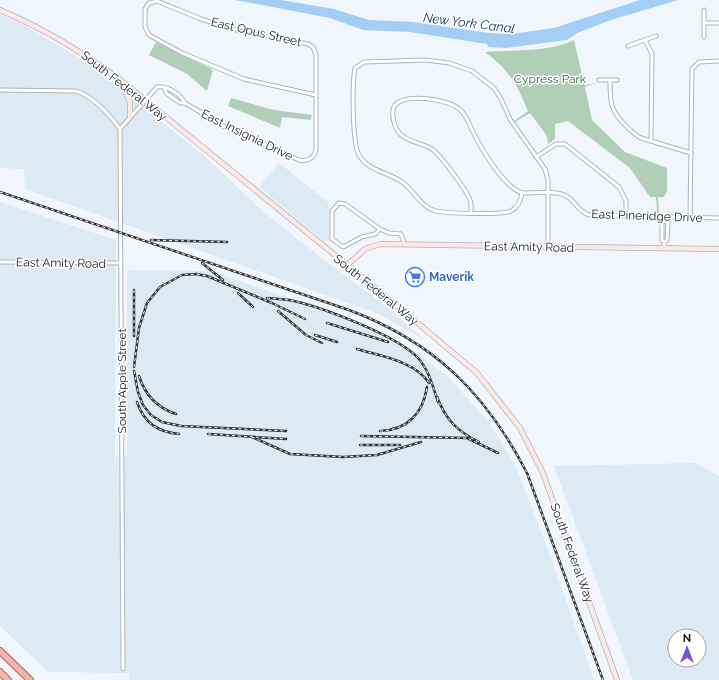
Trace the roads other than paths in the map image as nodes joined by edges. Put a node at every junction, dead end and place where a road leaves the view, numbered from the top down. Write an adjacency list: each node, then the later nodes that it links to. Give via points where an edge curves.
1 (0, 10): 10 (main road, South Federal Way, via 56,36)
2 (704, 10): 3 (street)
3 (704, 23): 4 (street); 6 (street)
4 (719, 23)
5 (656, 36): 7 (street)
6 (704, 37)
7 (645, 40): 8 (street); 19 (street, via 652,54)
8 (628, 46)
9 (719, 61): 20 (street, via 699,62 692,69)
10 (119, 79): 16 (main road, South Federal Way); 17 (main road, via 129,97)
11 (599, 80): 12 (street)
12 (610, 80): 13 (street); 19 (street, via 615,116 638,136)
13 (617, 80)
14 (0, 90): 18 (street, via 76,91 86,94)
15 (316, 95): 15 (street, East Opus Street, via 244,79 182,53 149,35 145,27 147,5 153,1 161,2 201,19 240,31 308,44 313,47 316,55); 16 (street, East Insignia Drive, via 316,149 311,158 299,160 225,127 180,102 166,93 161,86)
16 (143, 101): 17 (street); 37 (main road, South Federal Way)
17 (130, 117): 18 (street)
18 (120, 129): 36 (street, South Apple Street)
19 (651, 141): 20 (street)
20 (691, 153): 26 (street)
21 (536, 157): 23 (street, via 548,180); 24 (street, via 510,119 494,88 472,71 449,63 426,60 358,64 354,72 355,140 361,158 370,167 403,182 422,204 430,209 441,212); 25 (street, via 556,144 565,144 619,187 626,201)
22 (522, 193): 23 (street, East Pineridge Drive); 24 (street, via 520,202 511,211); 24 (street, via 508,185 457,107 427,98 402,101 393,108 394,125 405,138 426,146 441,158 468,196)
23 (548, 194): 25 (street, East Pineridge Drive, via 567,197 582,212 589,215); 32 (street)
24 (471, 212)
25 (626, 216): 28 (street, East Pineridge Drive)
26 (690, 217): 27 (street, East Pineridge Drive); 28 (street, East Pineridge Drive)
27 (719, 218)
28 (665, 219): 30 (street, via 662,222); 30 (street, via 668,222 667,240)
29 (380, 229): 29 (street, via 375,234 362,237 343,247 332,239 332,211 339,203 345,204); 31 (street, via 401,234)
30 (664, 242): 33 (street)
31 (404, 243): 32 (main road, East Amity Road); 37 (main road, East Amity Road, via 373,245)
32 (548, 247): 33 (main road, East Amity Road)
33 (664, 248): 34 (main road, East Amity Road)
34 (719, 249)
35 (0, 262): 36 (street, East Amity Road)
36 (121, 263): 39 (street, South Apple Street)
37 (346, 266): 43 (main road, South Federal Way, via 477,373 520,428 543,474)
38 (0, 651): 42 (highway)
39 (123, 669)
40 (0, 672): 41 (highway)
41 (8, 680)
42 (30, 680)
43 (617, 680)

